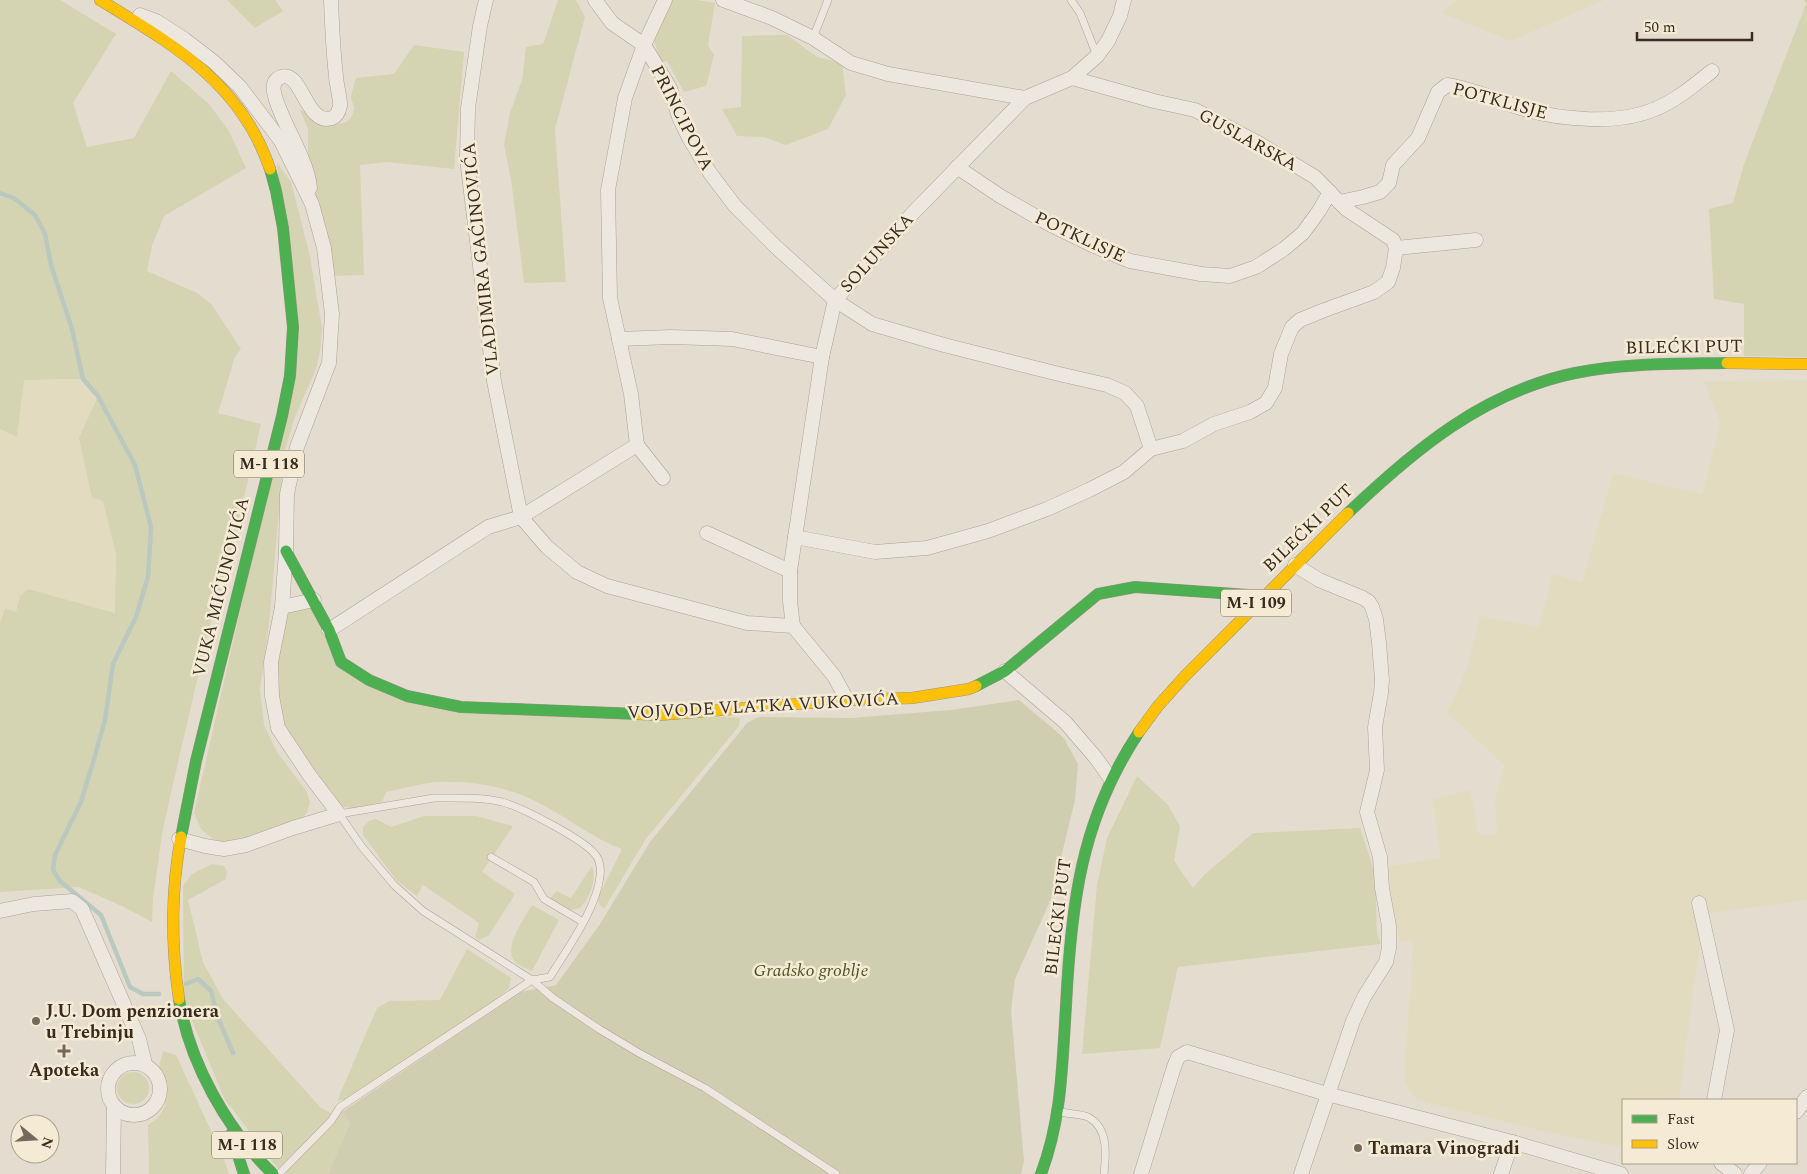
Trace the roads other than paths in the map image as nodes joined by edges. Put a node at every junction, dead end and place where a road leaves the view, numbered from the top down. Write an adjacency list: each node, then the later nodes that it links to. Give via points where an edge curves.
1 (100, 0): 10 (main road, VUKA MIĆUNOVIĆA / M-I 118)
2 (331, 0): 19 (street, via 336,79 341,104 337,114 325,119 319,116 289,76 277,79 273,85 282,117 303,160)
3 (486, 0): 29 (street, VLADIMIRA GAĆINOVIĆA, via 468,108 468,159 494,381)
4 (594, 0): 12 (street, PRINCIPOVA, via 612,24)
5 (665, 0): 12 (street)
6 (723, 0): 11 (street)
7 (828, 0): 11 (lane)
8 (1072, 0): 13 (lane)
9 (1124, 0): 13 (street, SOLUNSKA, via 1108,41)
10 (121, 13): 19 (street, via 156,21 184,38 240,87 281,140); 44 (main road, VUKA MIĆUNOVIĆA / M-I 118, via 200,68 229,96 248,122 264,154 275,188 284,232 291,303 292,357 284,402)
11 (813, 38): 16 (street, via 851,63 888,74)
12 (644, 45): 22 (street, PRINCIPOVA, via 670,88 688,138 710,173 735,206); 23 (street, via 626,98 608,190 610,298)
13 (1097, 56): 15 (street, SOLUNSKA)
14 (1712, 71): 18 (street, POTKLISJE, via 1680,96 1654,110 1629,116 1595,118 1553,116 1463,87 1447,85 1438,92 1418,138 1393,165 1389,183 1380,192 1363,198)
15 (1072, 78): 16 (street, SOLUNSKA); 18 (street, GUSLARSKA, via 1195,110 1315,177)
16 (1025, 98): 17 (street, SOLUNSKA)
17 (957, 167): 18 (street, POTKLISJE, via 1049,224 1130,261 1230,276 1256,267 1290,244); 22 (street, SOLUNSKA)
18 (1334, 197): 21 (street, GUSLARSKA, via 1346,209 1393,240)
19 (312, 204): 32 (street, via 324,248 332,314 329,363 297,447 287,494)
20 (1476, 240): 21 (street)
21 (1396, 248): 27 (street, via 1388,282 1374,292 1300,320 1292,327 1281,354 1275,388 1266,403 1183,440)
22 (835, 300): 24 (street, SOLUNSKA); 27 (street, via 872,324 1107,385 1125,393 1137,406)
23 (619, 339): 24 (street, via 732,339); 26 (street, via 631,394)
24 (822, 357): 31 (street, SOLUNSKA)
25 (1807, 364): 33 (main road, BILEĆKI PUT / M-I 109, via 1616,366 1554,378 1508,393 1466,415 1416,452)
26 (637, 445): 28 (street); 29 (street)
27 (1151, 449): 31 (street, via 1124,472 1047,509 988,531 927,548 875,552)
28 (664, 478)
29 (521, 517): 38 (street, via 577,572 607,586 747,622); 39 (street, via 488,527)
30 (707, 533): 34 (street)
31 (795, 537): 34 (street, SOLUNSKA)
32 (286, 551): 36 (main road, VOJVODE VLATKA VUKOVIĆA); 37 (street)
33 (1295, 565): 35 (main road, BILEĆKI PUT / M-I 109); 51 (street, via 1319,580 1369,602 1376,619 1382,680 1375,728 1377,770 1367,812 1380,857 1389,948 1386,962 1353,1021)
34 (790, 571): 38 (street, SOLUNSKA)
35 (1263, 596): 40 (main road, VOJVODE VLATKA VUKOVIĆA, via 1135,587 1098,594); 42 (main road, BILEĆKI PUT / M-I 109, via 1198,662 1144,724)
36 (314, 600): 37 (street); 39 (main road, VOJVODE VLATKA VUKOVIĆA)
37 (282, 607): 43 (street, via 271,662 272,696 278,728)
38 (793, 626): 41 (street, via 834,676)
39 (329, 630): 41 (main road, VOJVODE VLATKA VUKOVIĆA, via 341,662 369,680 407,696 461,707 658,715)
40 (1005, 671): 41 (main road, VOJVODE VLATKA VUKOVIĆA, via 970,689 912,698); 42 (street, via 1065,722)
41 (847, 700)
42 (1110, 778): 55 (main road, BILEĆKI PUT / M-I 109, via 1084,851 1073,911)
43 (339, 814): 44 (street, via 246,845 224,849); 48 (lane, via 434,798 503,802 536,816 589,847 598,858 601,874); 49 (lane, via 394,886 422,911)
44 (179, 839): 57 (main road, VUKA MIĆUNOVIĆA / M-I 118, via 173,903 178,998 197,1059)
45 (491, 857): 48 (lane, via 534,882 544,899)
46 (1699, 903): 53 (street, via 1727,1030)
47 (0, 911): 50 (street, via 72,901 82,909 140,1039)
48 (583, 922): 49 (lane, via 550,977)
49 (532, 980): 64 (lane, via 340,1107 331,1121); 65 (lane, via 599,1029 705,1088)
50 (144, 1064): 54 (street, via 127,1063 112,1073 107,1090); 54 (street, via 152,1069 160,1085 157,1101 152,1108 137,1115 129,1115)
51 (1327, 1094): 58 (street); 68 (street, via 1187,1052 1178,1057 1174,1067); 69 (street)
52 (1807, 1097): 56 (street)
53 (1714, 1099)
54 (114, 1107): 61 (street)
55 (1059, 1111): 66 (main road, BILEĆKI PUT / M-I 109); 67 (lane, via 1089,1117 1102,1131 1106,1154)
56 (1797, 1111)
57 (225, 1114): 62 (main road, M-I 118); 63 (main road, VUKA MIĆUNOVIĆA / M-I 118)
58 (1512, 1142): 70 (street); 71 (street)
59 (1722, 1164): 72 (street)
60 (1759, 1164): 73 (street)
61 (113, 1174)
62 (244, 1174)
63 (273, 1174)
64 (279, 1174)
65 (836, 1174)
66 (1041, 1174)
67 (1104, 1174)
68 (1141, 1174)
69 (1301, 1174)
70 (1501, 1174)
71 (1622, 1174)
72 (1735, 1174)
73 (1751, 1174)

